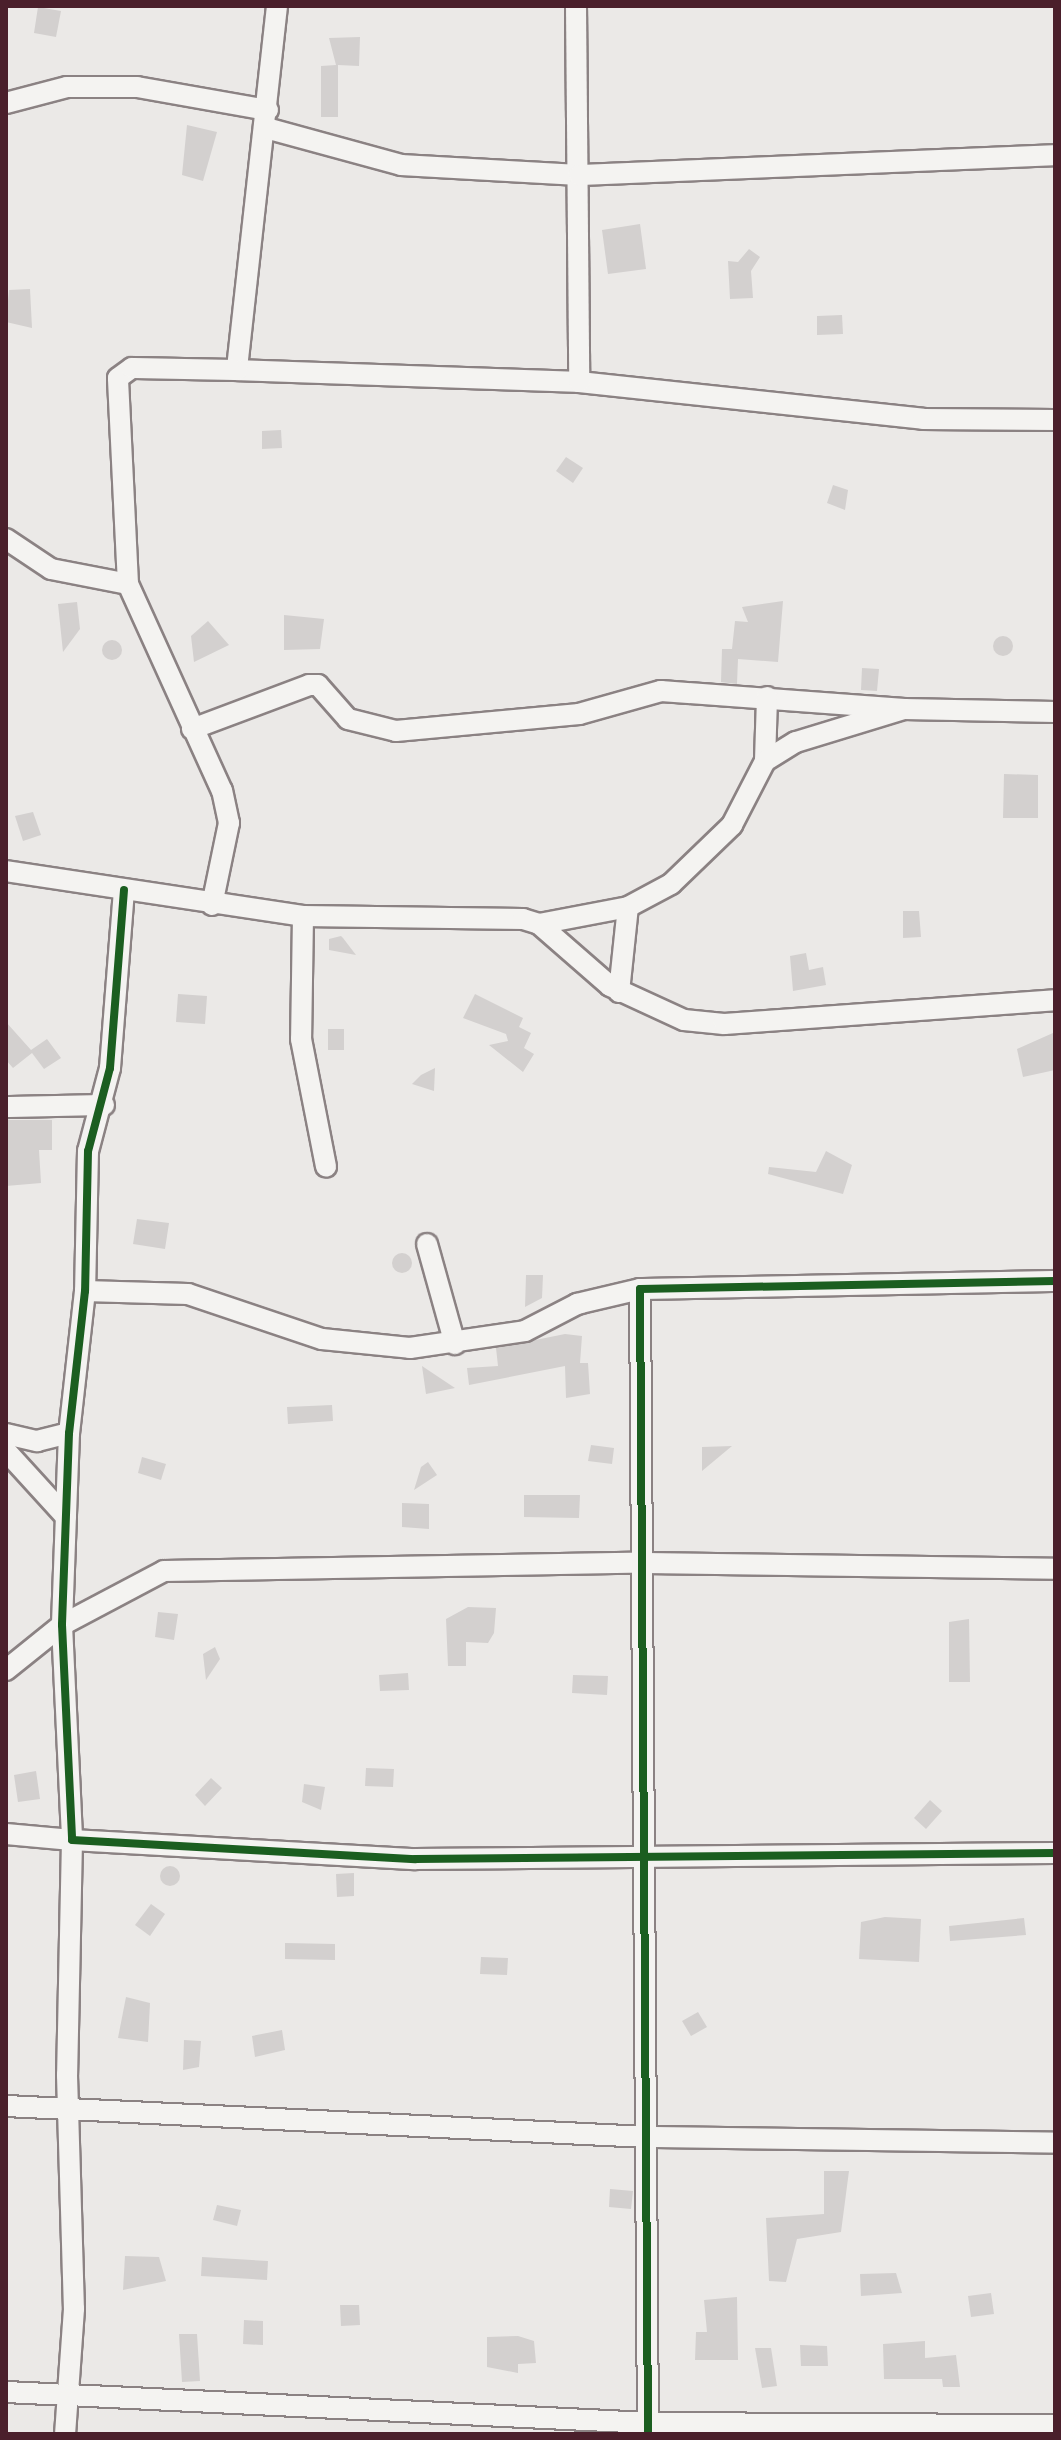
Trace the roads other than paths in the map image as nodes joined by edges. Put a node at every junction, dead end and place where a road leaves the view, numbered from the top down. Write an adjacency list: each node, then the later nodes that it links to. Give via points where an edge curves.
1 (277, 6): 4 (street)
2 (576, 6): 6 (street)
3 (6, 102): 4 (street, via 67,87 137,87)
4 (267, 119): 6 (street, via 401,165); 7 (street)
5 (1055, 155): 6 (street)
6 (579, 175): 8 (street)
7 (237, 370): 8 (street); 11 (street, via 132,368 118,378)
8 (579, 382): 9 (street, via 923,419)
9 (1055, 420)
10 (6, 539): 11 (street, via 51,569)
11 (128, 584): 15 (street)
12 (767, 697): 13 (street); 15 (street, via 661,691 579,714 396,731 348,719 318,685 309,685); 16 (street)
13 (904, 709): 14 (street); 16 (street, via 796,742)
14 (1055, 712)
15 (192, 729): 19 (street, via 229,823)
16 (765, 761): 20 (street, via 732,825 703,860)
17 (6, 871): 18 (street)
18 (124, 890): 19 (street); 25 (street)
19 (212, 905): 21 (street)
20 (628, 907): 22 (street); 23 (street)
21 (303, 916): 22 (street, via 483,914); 27 (street, via 300,1031)
22 (539, 924): 23 (street)
23 (619, 992): 24 (street, via 648,1010 724,1024)
24 (1055, 1000)
25 (104, 1105): 26 (street); 31 (street, via 88,1151)
26 (6, 1107)
27 (326, 1167)
28 (427, 1244): 32 (street)
29 (1055, 1281): 30 (street)
30 (640, 1289): 32 (street, via 577,1304 525,1331); 37 (street)
31 (85, 1291): 32 (street, via 188,1294 353,1345); 33 (street)
32 (455, 1344)
33 (69, 1433): 34 (street, via 37,1441); 36 (street)
34 (6, 1434)
35 (6, 1451): 36 (street)
36 (66, 1517): 39 (street)
37 (644, 1563): 38 (street); 39 (street, via 164,1571); 43 (street)
38 (1055, 1569)
39 (62, 1625): 40 (street); 42 (street)
40 (6, 1670)
41 (6, 1834): 42 (street)
42 (72, 1840): 43 (street, via 415,1859); 46 (street)
43 (644, 1853): 44 (street); 47 (street)
44 (1055, 1853)
45 (6, 2106): 46 (street)
46 (67, 2112): 47 (street); 50 (street, via 74,2309)
47 (647, 2137): 48 (street); 52 (street)
48 (1055, 2143)
49 (6, 2392): 50 (street)
50 (68, 2398): 52 (street); 53 (street)
51 (1055, 2425): 52 (street)
52 (648, 2429)
53 (65, 2434)

